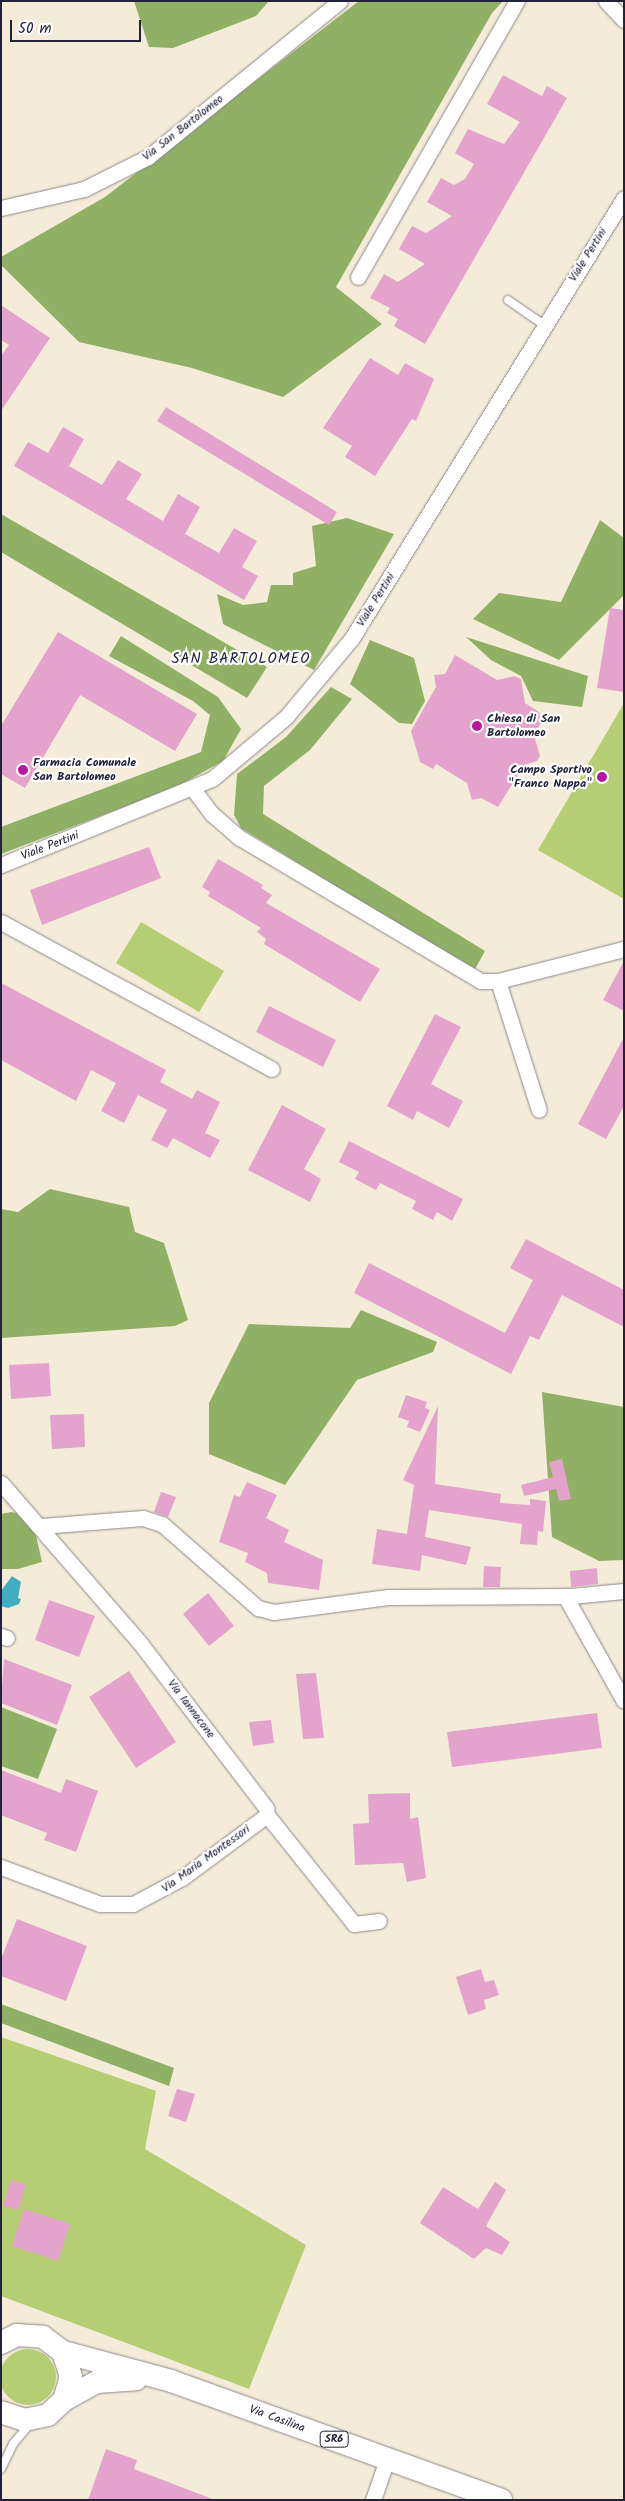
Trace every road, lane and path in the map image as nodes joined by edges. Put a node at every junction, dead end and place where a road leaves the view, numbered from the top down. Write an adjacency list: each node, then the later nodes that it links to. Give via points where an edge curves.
1 (340, 1): 6 (street, Via San Bartolomeo, via 148,157 84,189)
2 (517, 1): 7 (street)
3 (606, 1): 4 (street)
4 (624, 20)
5 (624, 198): 9 (street, Viale Pertini)
6 (1, 208)
7 (358, 277)
8 (508, 300): 9 (lane)
9 (544, 325): 10 (street, Viale Pertini, via 352,638 286,717 229,767)
10 (193, 789): 11 (street, Viale Pertini); 14 (street, via 212,814 240,838 480,981)
11 (1, 864)
12 (1, 922): 15 (street)
13 (624, 950): 14 (street)
14 (498, 981): 16 (street)
15 (272, 1069)
16 (539, 1110)
17 (1, 1484): 18 (street, Via Iannacone)
18 (41, 1526): 20 (street, via 143,1518 162,1524 258,1608 274,1612 388,1597); 22 (street, Via Iannacone, via 140,1643 266,1808)
19 (624, 1591): 20 (street)
20 (565, 1596): 21 (street)
21 (624, 1701)
22 (267, 1815): 23 (street, Via Maria Montessori, via 182,1878 133,1904 100,1904); 24 (street, Via Iannacone, via 354,1924)
23 (1, 1867)
24 (379, 1921)
25 (7, 2337): 26 (main road, via 43,2337)
26 (63, 2352): 27 (main road, Via Casilina / SR6); 28 (main road, via 71,2376)
27 (166, 2380): 28 (main road, Via Casilina / SR6, via 116,2378 97,2382); 31 (main road, Via Casilina / SR6)
28 (64, 2400): 30 (main road, Via Casilina, via 57,2409)
29 (1, 2412): 30 (main road, via 25,2420)
30 (38, 2419): 32 (lane, via 22,2431)
31 (387, 2459): 33 (street); 34 (main road, Via Casilina / SR6)
32 (1, 2469)
33 (373, 2500)
34 (501, 2500)

